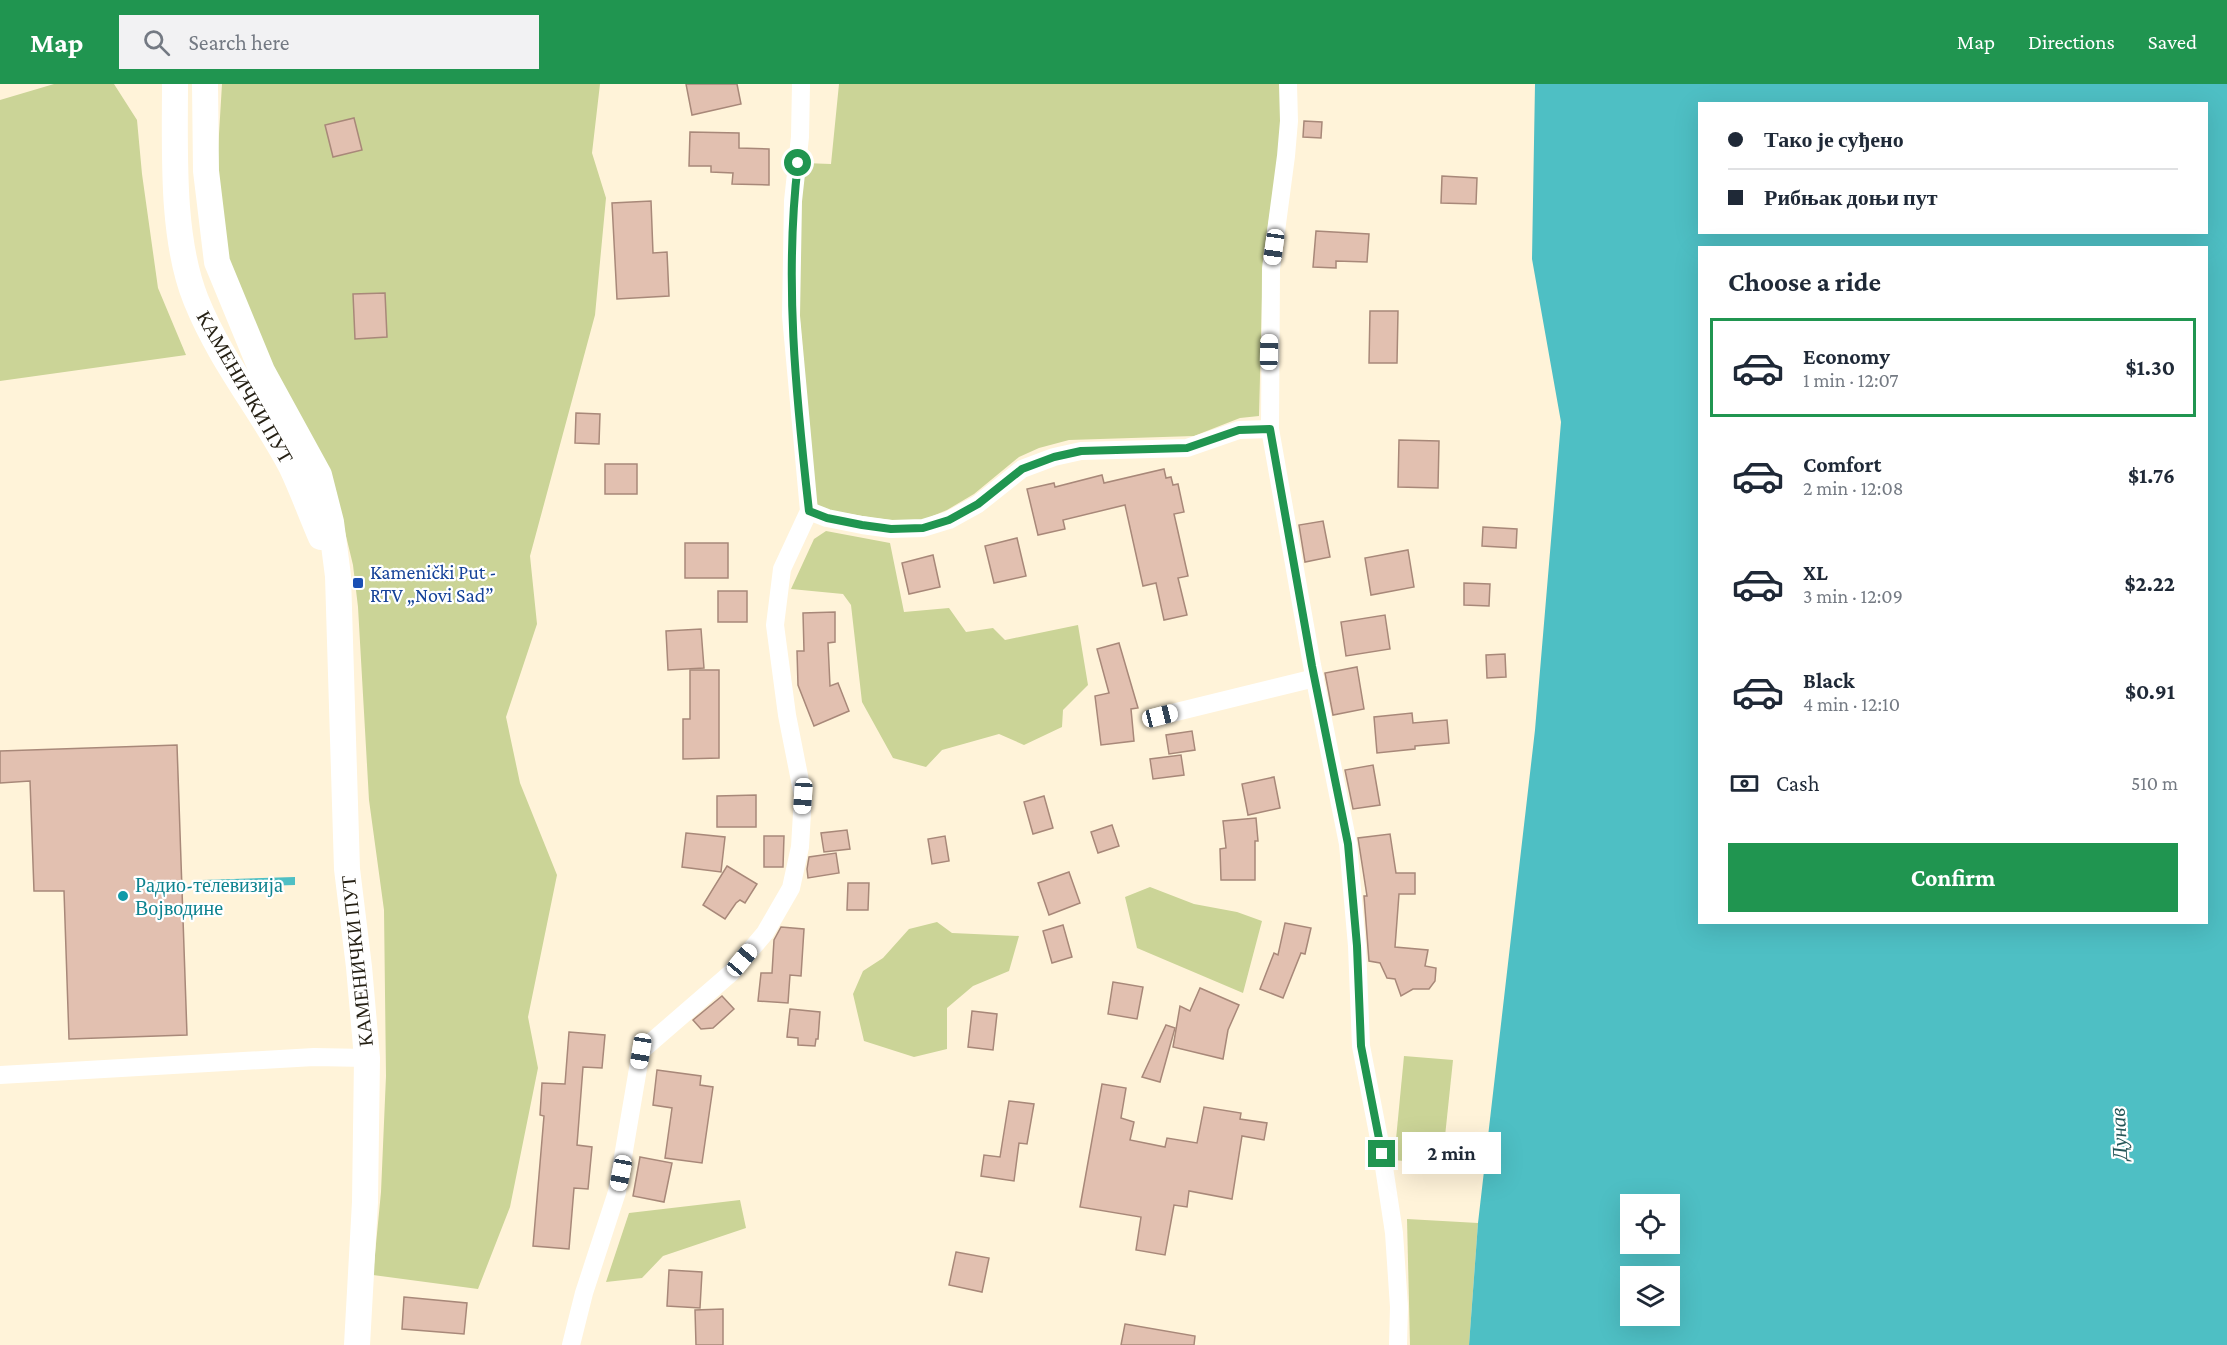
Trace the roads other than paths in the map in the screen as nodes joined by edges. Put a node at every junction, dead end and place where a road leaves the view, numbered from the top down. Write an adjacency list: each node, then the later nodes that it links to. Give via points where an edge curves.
1 (156, 84): 6 (main road)
2 (175, 84): 6 (main road, КАМЕНИЧКИ ПУТ)
3 (206, 84): 9 (main road, КАМЕНИЧКИ ПУТ, via 206,171 217,262 262,371 319,475)
4 (801, 84): 8 (street, via 791,316)
5 (1288, 84): 7 (street, via 1287,156 1271,269)
6 (175, 110): 9 (main road, КАМЕНИЧКИ ПУТ, via 182,253 195,299 217,346 290,466)
7 (1270, 429): 8 (street, via 1239,430 1187,448 1081,451 1054,457 1022,469 978,504 949,520 923,528 862,525); 10 (street)
8 (809, 511): 15 (street, via 782,569 775,625 803,796 800,847 791,888 765,933 731,973 641,1051 617,1192)
9 (338, 576): 12 (main road, КАМЕНИЧКИ ПУТ, via 347,869)
10 (1315, 678): 11 (street); 16 (street, via 1348,844 1361,1046 1394,1233 1400,1306)
11 (1160, 716)
12 (367, 1058): 13 (street, via 314,1057); 14 (main road, КАМЕНИЧКИ ПУТ, via 365,1202)
13 (0, 1075)
14 (357, 1345)
15 (571, 1345)
16 (1398, 1345)

